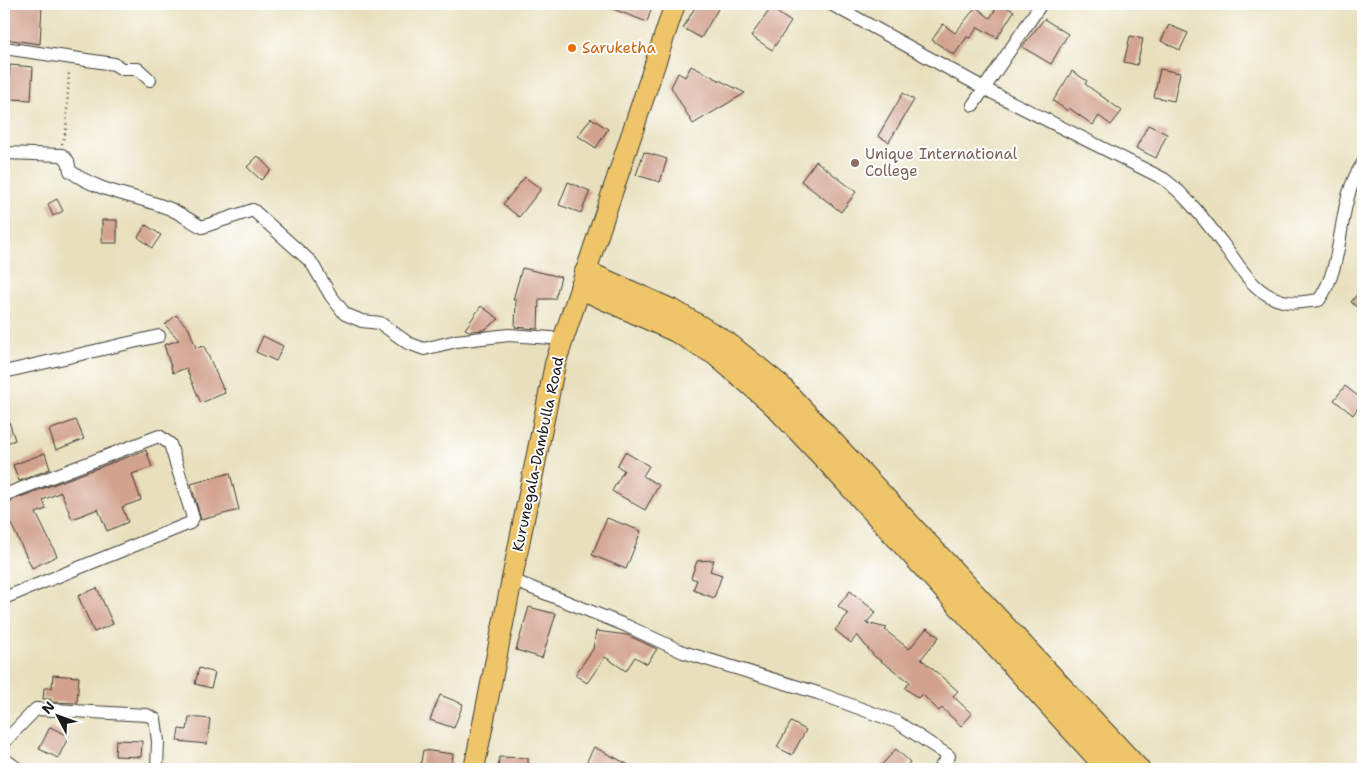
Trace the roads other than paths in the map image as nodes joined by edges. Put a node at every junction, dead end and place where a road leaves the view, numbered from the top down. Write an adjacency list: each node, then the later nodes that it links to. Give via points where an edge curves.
1 (675, 4): 10 (highway, Kurunegala-Dambulla Road)
2 (831, 4): 6 (street)
3 (1041, 4): 6 (street)
4 (4, 48): 5 (street, via 114,64 122,69 138,68)
5 (150, 80)
6 (984, 88): 7 (street); 9 (street, via 1164,179 1185,197 1248,280 1266,294 1289,302 1319,300 1330,282 1343,216 1354,176)
7 (973, 105)
8 (4, 153): 12 (street, via 62,155 68,161 70,172 82,180 107,192 166,207 202,227 253,210 311,262 345,314 362,321 380,323 408,343 424,348 509,336)
9 (1361, 168)
10 (583, 280): 15 (highway, Kurunegala-Dambulla Road, via 555,364); 23 (highway, via 715,354 772,403); 24 (highway, via 676,312 727,344 778,384)
11 (158, 336): 13 (street)
12 (551, 338)
13 (4, 372)
14 (4, 495): 16 (street, via 159,436 170,444 192,518 190,523)
15 (512, 580): 21 (highway, Kurunegala-Dambulla Road); 22 (street, via 683,652 818,693 898,722 950,756)
16 (4, 598)
17 (4, 742): 20 (street, via 36,709 148,715 155,719)
18 (4, 759): 19 (street)
19 (18, 769)
20 (157, 769)
21 (474, 769)
22 (939, 769)
23 (1108, 769)
24 (1138, 769)

